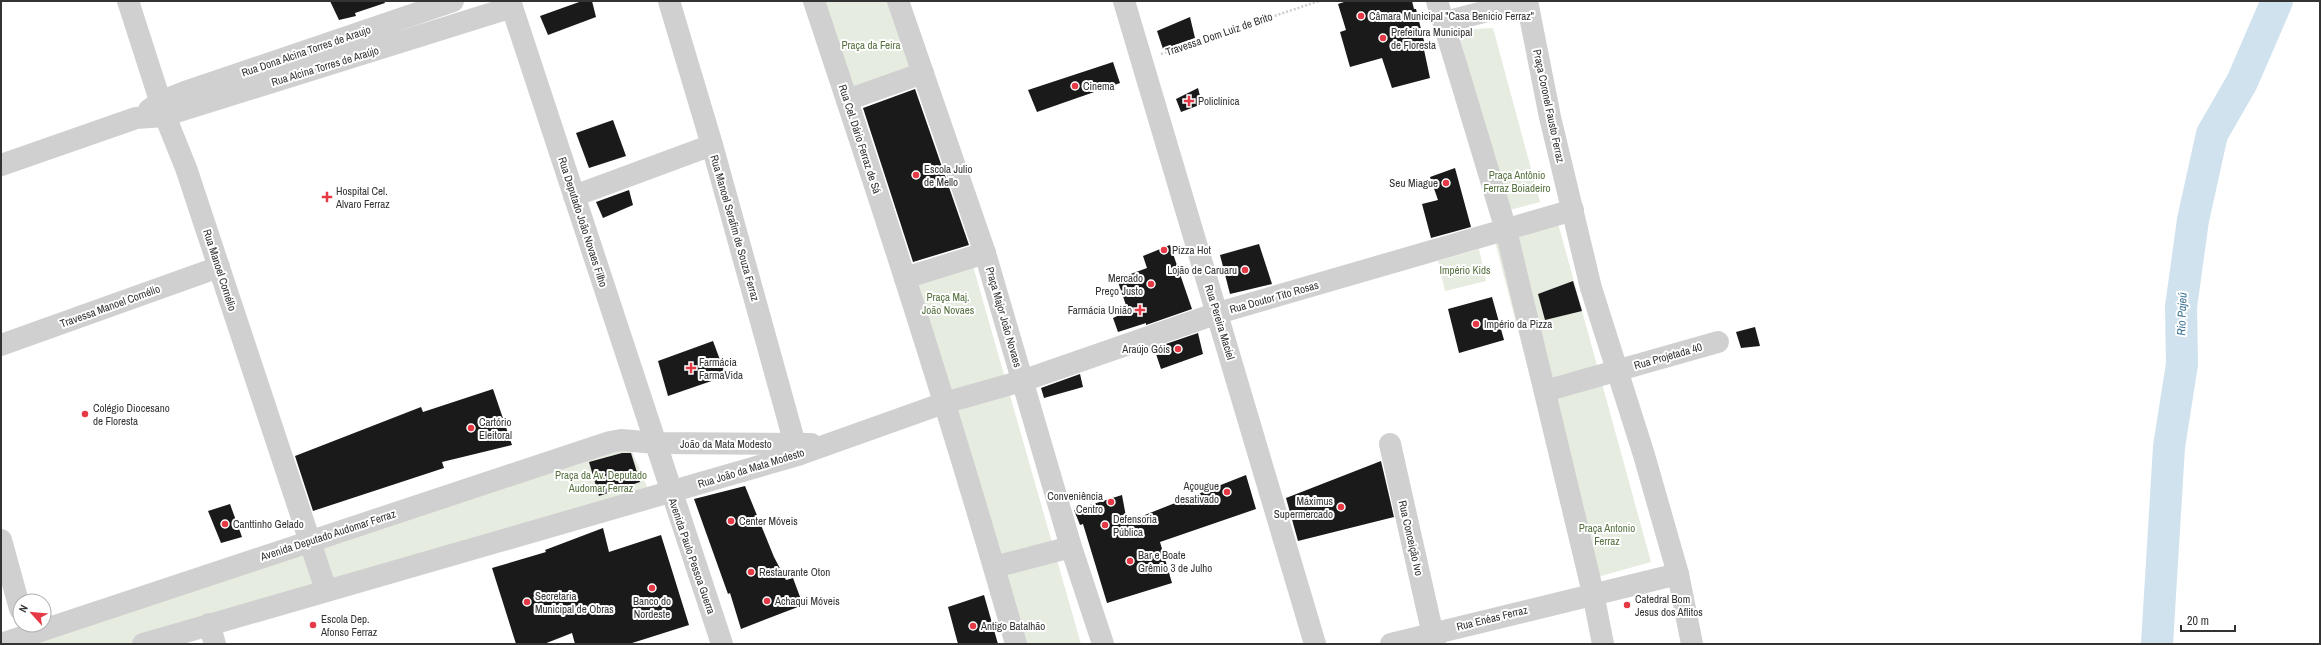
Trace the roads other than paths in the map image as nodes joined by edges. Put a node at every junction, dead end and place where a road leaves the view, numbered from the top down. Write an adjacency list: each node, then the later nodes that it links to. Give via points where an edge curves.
1 (128, 1): 14 (street, Rua Manoel Cornélio)
2 (453, 1): 11 (street, Rua Dona Alcina Torres de Araujo)
3 (669, 1): 15 (street, Rua Manoel Serafim de Souza Ferraz)
4 (814, 1): 13 (street, Rua Cel. Dário Ferraz de Sá)
5 (898, 1): 12 (street)
6 (1124, 1): 23 (street, Rua Pereira Maciel)
7 (1437, 1): 10 (street)
8 (1527, 1): 10 (street); 18 (street, Praça Coronel Fausto Ferraz, via 1550,117)
9 (511, 4): 11 (street, Rua Alcina Torres de Araújo); 17 (street, Rua Deputado João Novaes Filho)
10 (1445, 22): 19 (street)
11 (324, 55): 14 (street, Rua Alcina Torres de Araújo)
12 (923, 73): 13 (street); 20 (street)
13 (847, 100): 22 (street, Rua Cel. Dário Ferraz de Sá)
14 (162, 109): 16 (street, Rua Alcina Torres de Araújo); 21 (street, Rua Manoel Cornélio, via 186,168)
15 (712, 145): 17 (street); 32 (street, Rua Manoel Serafim de Souza Ferraz)
16 (1, 165)
17 (574, 196): 30 (street, Rua Deputado João Novaes Filho)
18 (1573, 210): 19 (street, Rua Doutor Tito Rosas); 26 (street, via 1591,288)
19 (1506, 230): 23 (street, Rua Doutor Tito Rosas); 28 (street)
20 (985, 253): 22 (street, Praça Major João Novaes); 27 (street, Praça Major João Novaes)
21 (219, 267): 25 (street, Travessa Manoel Cornélio); 36 (street, Rua Manoel Cornélio)
22 (905, 278): 29 (street)
23 (1218, 313): 27 (street, Rua Doutor Tito Rosas); 52 (street, Rua Pereira Maciel)
24 (1718, 342): 26 (street, Rua Projetada 40)
25 (1, 345)
26 (1618, 371): 28 (street, Rua Projetada 40); 39 (street)
27 (1022, 381): 29 (street, Rua Doutor Tito Rosas); 37 (street, Praça Major João Novaes)
28 (1545, 391): 42 (street)
29 (944, 403): 32 (street, Rua João da Mata Modesto, via 831,443); 38 (street)
30 (656, 443): 32 (street, João da Mata Modesto); 33 (street, Rua Deputado João Novaes Filho); 36 (street, Avenida Deputado Audomar Ferraz, via 627,440 610,442)
31 (1390, 444): 46 (street, Rua Conceição Ivo)
32 (797, 450): 34 (street, Rua João da Mata Modesto)
33 (663, 467): 34 (street, Avenida Paulo Pessoa Guerra)
34 (670, 492): 40 (street); 49 (street, Avenida Paulo Pessoa Guerra)
35 (1, 540): 41 (street)
36 (308, 541): 40 (street, Rua Manoel Cornélio); 43 (street, Avenida Deputado Audomar Ferraz)
37 (1071, 547): 38 (street); 51 (street, Praça Major João Novaes)
38 (994, 567): 50 (street)
39 (1678, 574): 42 (street, Rua Enéas Ferraz); 55 (street)
40 (326, 590): 45 (street)
41 (16, 593)
42 (1594, 593): 46 (street, Rua Enéas Ferraz); 54 (street)
43 (52, 622)
44 (21, 633): 47 (street, Avenida Deputado Audomar Ferraz)
45 (212, 634): 48 (street)
46 (1434, 638): 53 (street, Rua Enéas Ferraz)
47 (1, 644)
48 (143, 644)
49 (722, 644)
50 (1016, 644)
51 (1103, 644)
52 (1315, 644)
53 (1391, 644)
54 (1603, 644)
55 (1692, 644)

